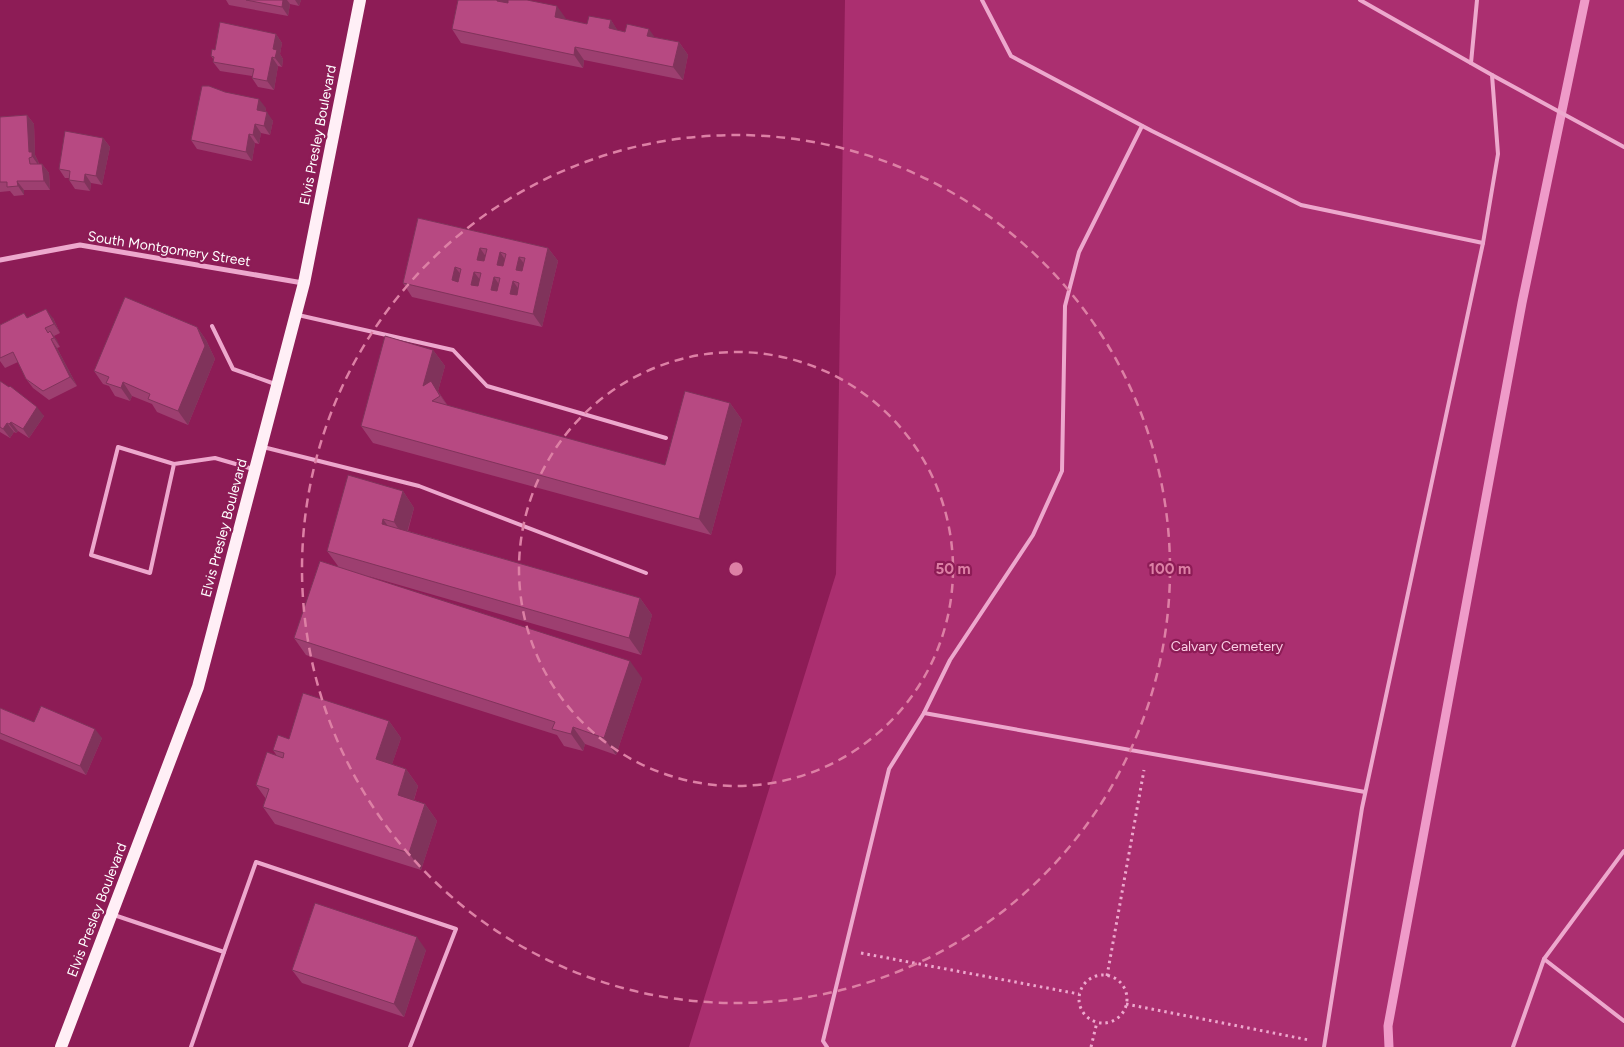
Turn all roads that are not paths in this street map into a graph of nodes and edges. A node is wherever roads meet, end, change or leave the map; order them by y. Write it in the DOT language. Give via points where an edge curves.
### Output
graph roads {
  1 [pos="360,0"];
  2 [pos="982,0"];
  3 [pos="1360,0"];
  4 [pos="1477,0"];
  5 [pos="1471,63"];
  6 [pos="1492,75"];
  7 [pos="1142,126"];
  8 [pos="1624,147"];
  9 [pos="1482,243"];
  10 [pos="0,260"];
  11 [pos="304,283"];
  12 [pos="296,314"];
  13 [pos="212,326"];
  14 [pos="278,384"];
  15 [pos="666,438"];
  16 [pos="261,447"];
  17 [pos="174,464"];
  18 [pos="255,470"];
  19 [pos="646,573"];
  20 [pos="924,713"];
  21 [pos="1366,792"];
  22 [pos="1624,851"];
  23 [pos="112,914"];
  24 [pos="224,952"];
  25 [pos="1544,959"];
  26 [pos="1624,1021"];
  27 [pos="1324,1045"];
  28 [pos="61,1047"];
  29 [pos="191,1047"];
  30 [pos="410,1047"];
  31 [pos="827,1047"];
  32 [pos="1512,1047"];
  1 -- 11 [label="main road, Elvis Presley Boulevard"];
  2 -- 7 [label="lane" via="1012,56"];
  3 -- 5 [label="lane"];
  4 -- 5 [label="lane"];
  5 -- 6 [label="lane"];
  6 -- 8 [label="lane"];
  6 -- 9 [label="lane" via="1498,154"];
  7 -- 9 [label="lane" via="1301,205"];
  7 -- 20 [label="lane" via="1079,252 1065,306 1062,471 1032,535 950,660"];
  9 -- 21 [label="lane"];
  10 -- 11 [label="street, South Montgomery Street" via="80,245"];
  11 -- 12 [label="main road, Elvis Presley Boulevard"];
  12 -- 14 [label="main road, Elvis Presley Boulevard"];
  12 -- 15 [label="lane" via="453,350 487,386"];
  13 -- 14 [label="lane" via="233,369"];
  14 -- 16 [label="main road, Elvis Presley Boulevard"];
  16 -- 18 [label="main road, Elvis Presley Boulevard"];
  16 -- 19 [label="lane" via="419,486"];
  17 -- 17 [label="lane" via="150,573 91,555 118,447"];
  17 -- 18 [label="lane" via="215,458"];
  18 -- 23 [label="main road, Elvis Presley Boulevard" via="198,687"];
  20 -- 21 [label="lane"];
  20 -- 31 [label="lane" via="889,769 823,1041"];
  21 -- 27 [label="lane"];
  22 -- 25 [label="lane"];
  23 -- 24 [label="lane"];
  23 -- 28 [label="main road, Elvis Presley Boulevard"];
  24 -- 29 [label="lane"];
  24 -- 30 [label="lane" via="256,862 456,929"];
  25 -- 26 [label="lane"];
  25 -- 32 [label="lane"];
}
